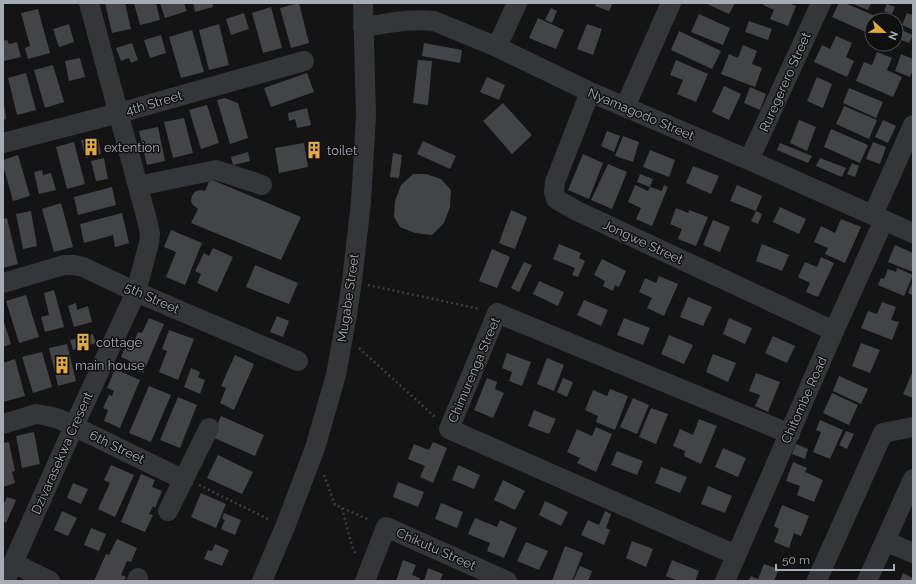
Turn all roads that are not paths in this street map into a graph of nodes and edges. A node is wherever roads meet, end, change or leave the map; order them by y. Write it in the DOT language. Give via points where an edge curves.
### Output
graph roads {
  1 [pos="89,3"];
  2 [pos="363,3"];
  3 [pos="671,3"];
  4 [pos="821,3"];
  5 [pos="516,4"];
  6 [pos="364,27"];
  7 [pos="497,47"];
  8 [pos="304,61"];
  9 [pos="590,92"];
  10 [pos="625,107"];
  11 [pos="119,113"];
  12 [pos="913,125"];
  13 [pos="3,143"];
  14 [pos="749,160"];
  15 [pos="262,185"];
  16 [pos="138,186"];
  17 [pos="879,218"];
  18 [pos="913,233"];
  19 [pos="3,283"];
  20 [pos="136,292"];
  21 [pos="834,332"];
  22 [pos="298,361"];
  23 [pos="3,424"];
  24 [pos="74,426"];
  25 [pos="913,427"];
  26 [pos="209,428"];
  27 [pos="790,434"];
  28 [pos="184,479"];
  29 [pos="913,479"];
  30 [pos="168,511"];
  31 [pos="885,541"];
  32 [pos="913,553"];
  33 [pos="736,555"];
  34 [pos="9,572"];
  35 [pos="50,581"];
  36 [pos="262,581"];
  37 [pos="365,581"];
  38 [pos="507,581"];
  39 [pos="725,581"];
  40 [pos="818,581"];
  41 [pos="867,581"];
  1 -- 11 [label="street, Dzivarasekwa Cresent"];
  2 -- 6 [label="street, Mugabe Street"];
  3 -- 10 [label="street"];
  4 -- 14 [label="street, Ruregerero Street"];
  5 -- 7 [label="street"];
  6 -- 7 [label="street, Nyamagodo Street" via="434,21"];
  6 -- 36 [label="street, Mugabe Street" via="366,116 361,202 352,282 336,375 315,448"];
  7 -- 9 [label="street, Nyamagodo Street"];
  8 -- 11 [label="street, 4th Street"];
  9 -- 10 [label="street, Nyamagodo Street"];
  9 -- 21 [label="street, Jongwe Street" via="555,182 556,199 574,210"];
  10 -- 14 [label="street, Nyamagodo Street"];
  11 -- 13 [label="street, 4th Street"];
  11 -- 16 [label="street, Dzivarasekwa Cresent"];
  12 -- 17 [label="street, Chitombe Road"];
  14 -- 17 [label="street, Nyamagodo Street"];
  15 -- 16 [label="street" via="216,170"];
  16 -- 20 [label="street, Dzivarasekwa Cresent" via="150,234"];
  17 -- 18 [label="street, Nyamagodo Street"];
  17 -- 21 [label="street, Chitombe Road"];
  19 -- 20 [label="street, 5th Street" via="64,265 74,265"];
  20 -- 22 [label="street, 5th Street"];
  20 -- 24 [label="street, Dzivarasekwa Cresent"];
  21 -- 27 [label="street, Chitombe Road"];
  23 -- 24 [label="street, 6th Street" via="36,414 59,419"];
  24 -- 28 [label="street, 6th Street"];
  24 -- 34 [label="street, Dzivarasekwa Cresent"];
  25 -- 40 [label="street" via="883,433"];
  26 -- 28 [label="street"];
  27 -- 33 [label="street, Chitombe Road"];
  27 -- 33 [label="street, Chimurenga Street" via="497,312 449,429"];
  28 -- 30 [label="street"];
  29 -- 31 [label="street"];
  31 -- 32 [label="street"];
  31 -- 41 [label="street"];
  33 -- 39 [label="street, Chitombe Road"];
  34 -- 35 [label="street"];
  37 -- 38 [label="street, Chikutu Street" via="386,527"];
}
